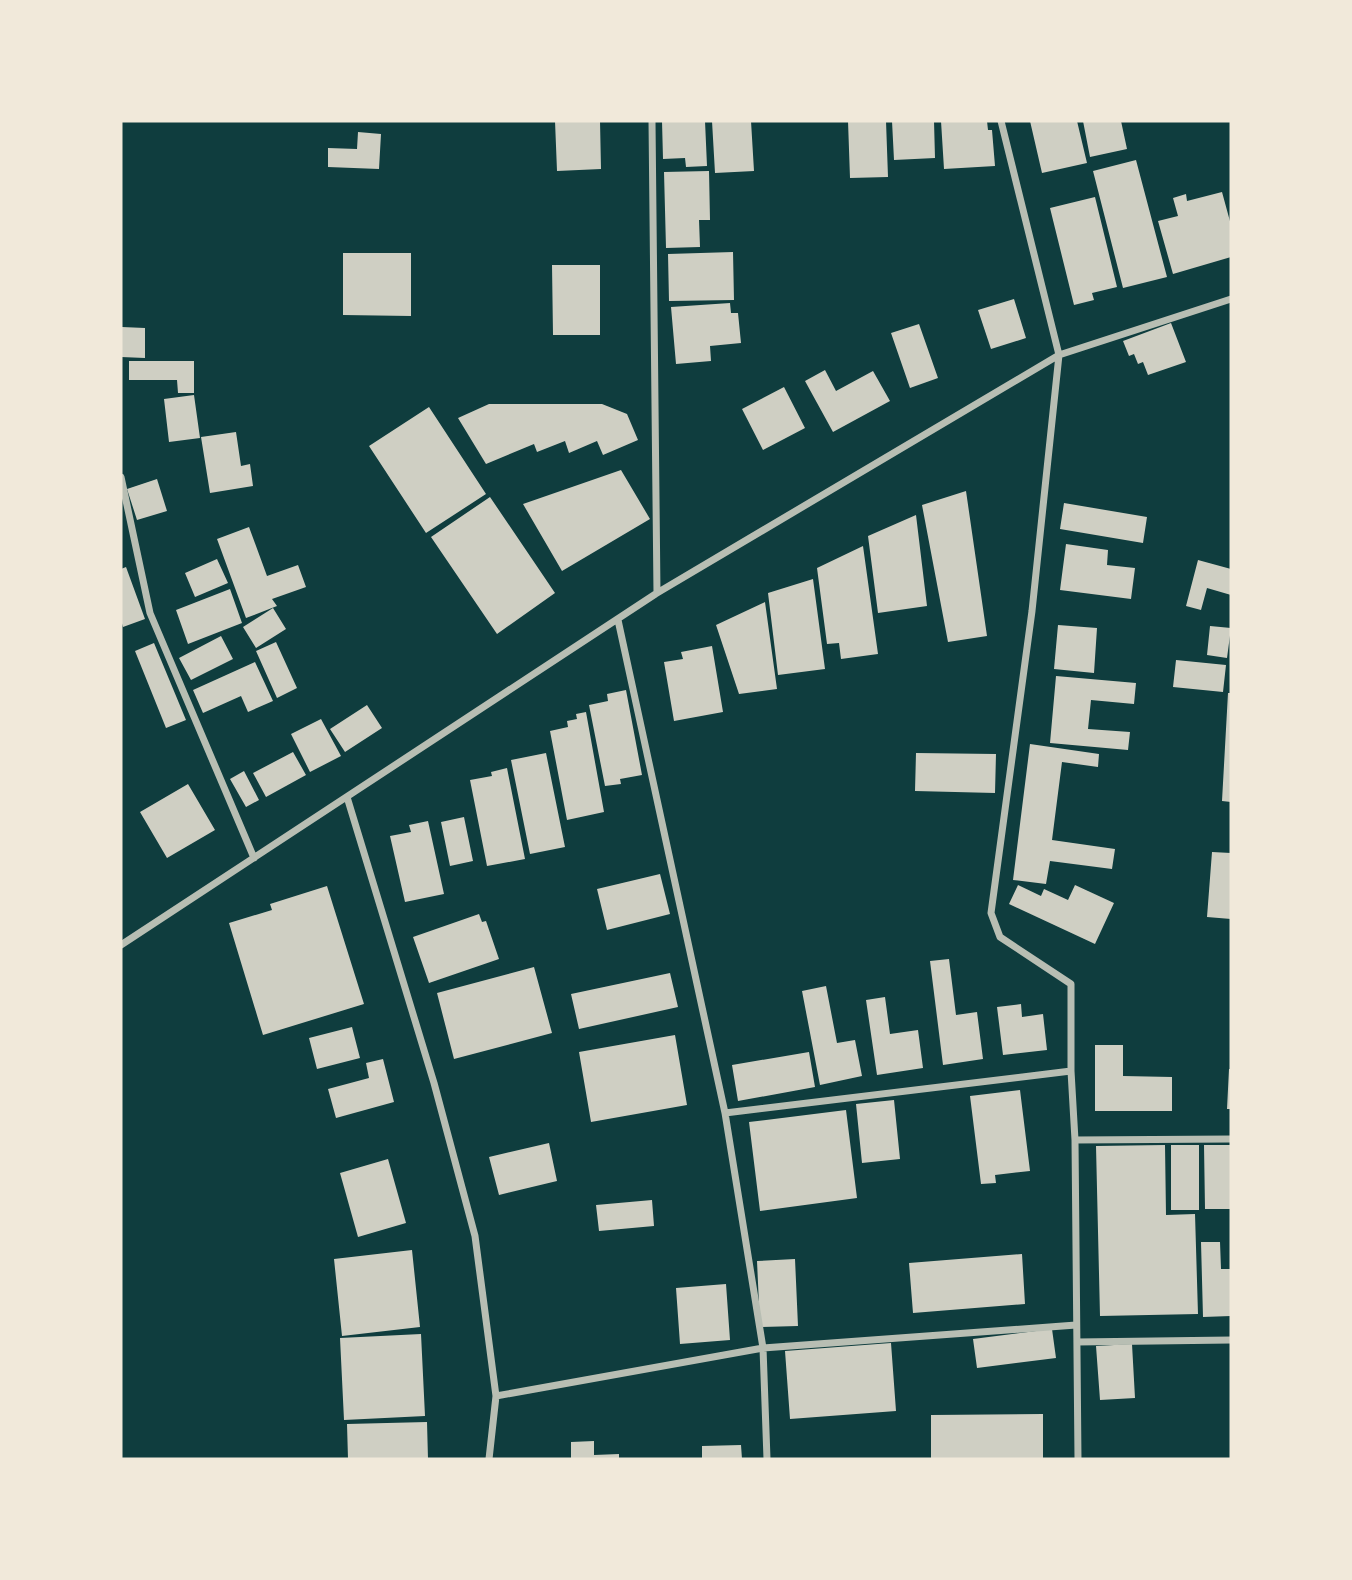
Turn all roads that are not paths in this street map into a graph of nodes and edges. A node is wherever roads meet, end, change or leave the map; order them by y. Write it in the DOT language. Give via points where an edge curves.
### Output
graph roads {
  1 [pos="653,121"];
  2 [pos="1001,121"];
  3 [pos="1231,299"];
  4 [pos="1059,355"];
  5 [pos="121,477"];
  6 [pos="657,593"];
  7 [pos="618,620"];
  8 [pos="347,797"];
  9 [pos="254,858"];
  10 [pos="121,945"];
  11 [pos="1072,1072"];
  12 [pos="725,1113"];
  13 [pos="1231,1139"];
  14 [pos="1075,1140"];
  15 [pos="1076,1325"];
  16 [pos="1231,1340"];
  17 [pos="1077,1342"];
  18 [pos="763,1348"];
  19 [pos="496,1396"];
  20 [pos="489,1459"];
  21 [pos="767,1459"];
  22 [pos="1078,1459"];
  1 -- 6 [label="street"];
  2 -- 4 [label="street"];
  3 -- 4 [label="street"];
  4 -- 6 [label="street"];
  4 -- 11 [label="street" via="1032,611 991,913 1000,937 1071,984"];
  5 -- 9 [label="street" via="150,613"];
  6 -- 7 [label="street"];
  7 -- 8 [label="street"];
  7 -- 12 [label="street"];
  8 -- 9 [label="street"];
  8 -- 19 [label="street" via="475,1236"];
  9 -- 10 [label="street"];
  11 -- 12 [label="street"];
  11 -- 14 [label="street"];
  12 -- 18 [label="street"];
  13 -- 14 [label="street"];
  14 -- 15 [label="street"];
  15 -- 17 [label="street"];
  15 -- 18 [label="street"];
  16 -- 17 [label="street"];
  17 -- 22 [label="street"];
  18 -- 19 [label="street"];
  18 -- 21 [label="street"];
  19 -- 20 [label="street"];
}
